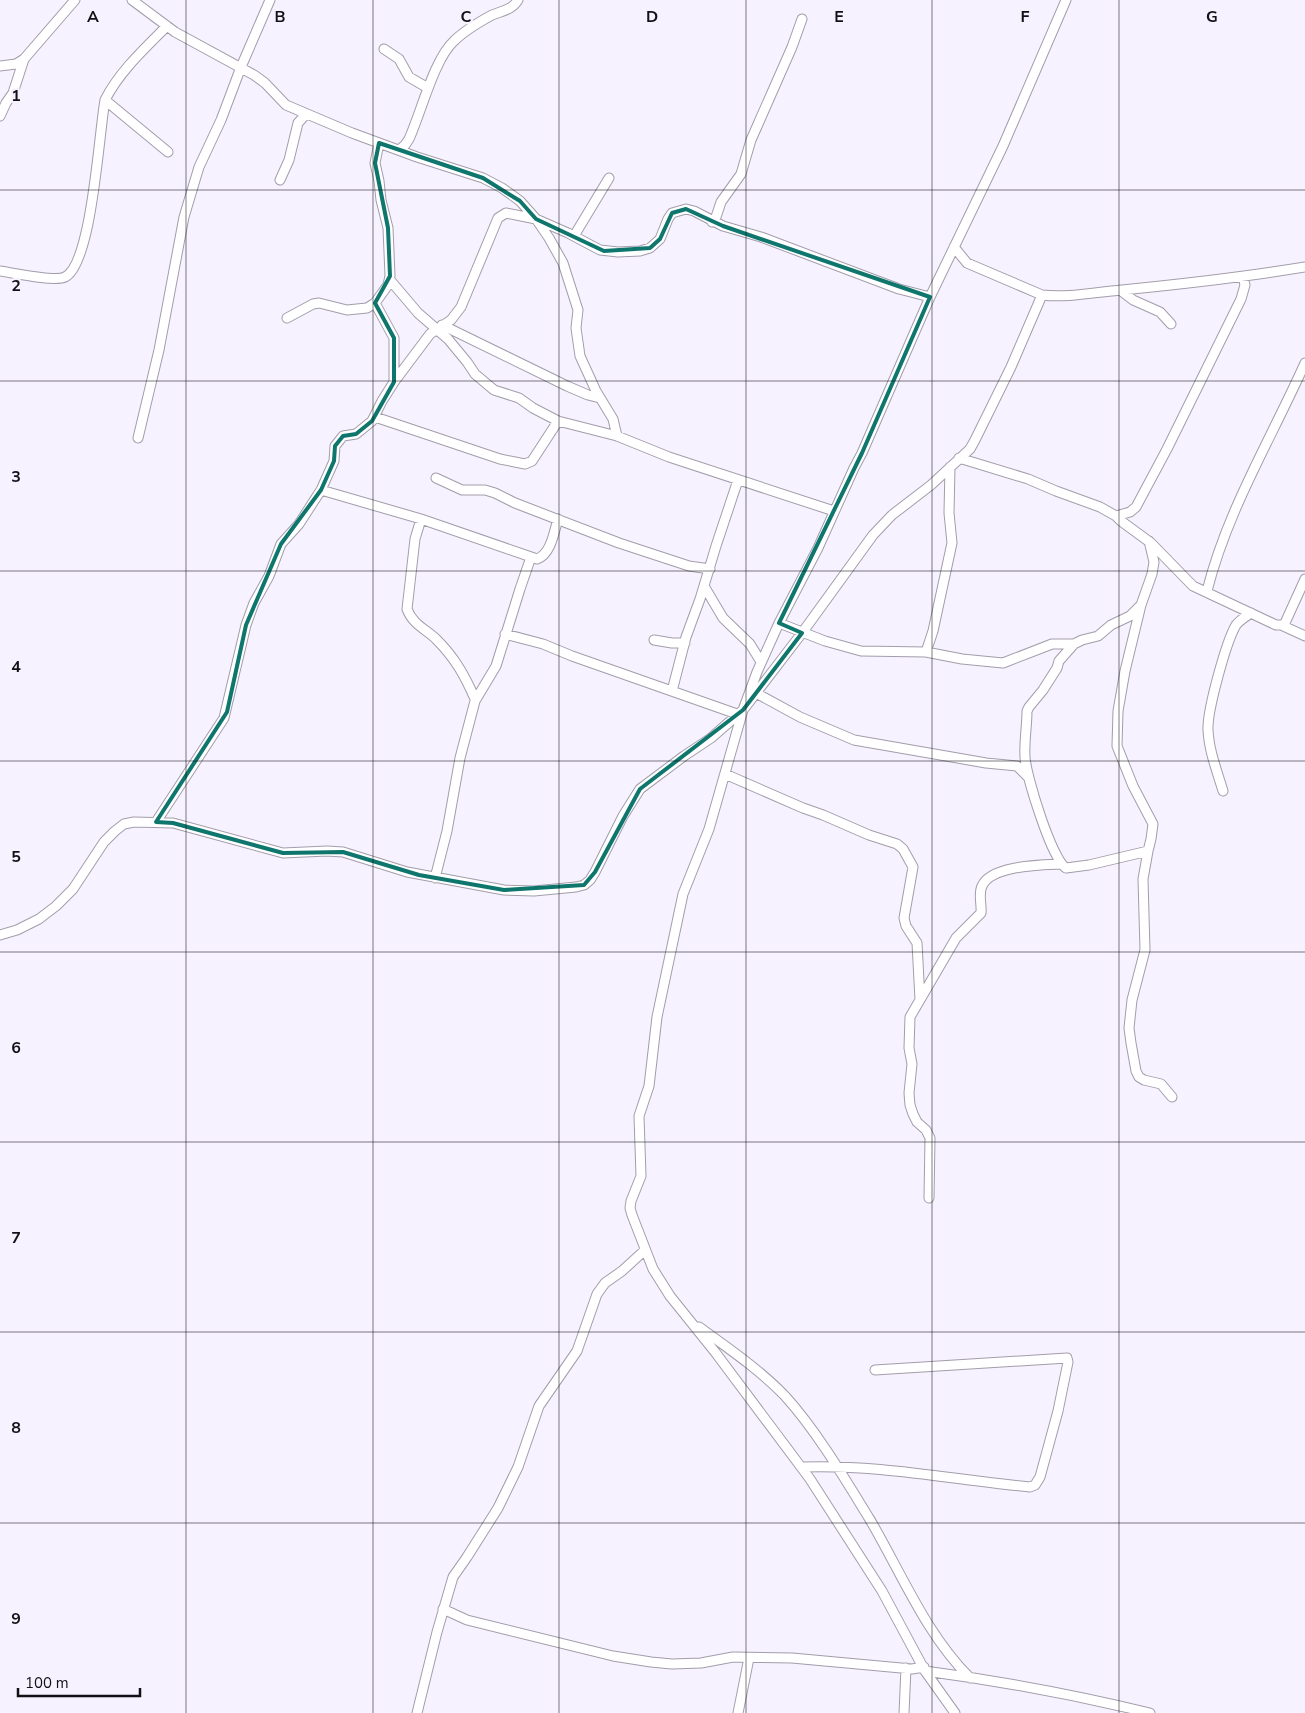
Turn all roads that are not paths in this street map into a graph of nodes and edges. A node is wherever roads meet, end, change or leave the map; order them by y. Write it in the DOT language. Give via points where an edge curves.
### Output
graph roads {
  1 [pos="75,0"];
  2 [pos="132,0"];
  3 [pos="270,0"];
  4 [pos="518,0"];
  5 [pos="1066,0"];
  6 [pos="802,19"];
  7 [pos="168,26"];
  8 [pos="384,49"];
  9 [pos="24,59"];
  10 [pos="0,66"];
  11 [pos="241,67"];
  12 [pos="428,88"];
  13 [pos="105,100"];
  14 [pos="306,114"];
  15 [pos="0,116"];
  16 [pos="378,143"];
  17 [pos="399,150"];
  18 [pos="168,152"];
  19 [pos="609,178"];
  20 [pos="280,180"];
  21 [pos="536,219"];
  22 [pos="712,222"];
  23 [pos="574,236"];
  24 [pos="954,247"];
  25 [pos="1305,267"];
  26 [pos="0,271"];
  27 [pos="1243,277"];
  28 [pos="390,280"];
  29 [pos="1120,290"];
  30 [pos="1042,295"];
  31 [pos="930,297"];
  32 [pos="375,303"];
  33 [pos="287,318"];
  34 [pos="1171,324"];
  35 [pos="440,327"];
  36 [pos="1305,363"];
  37 [pos="394,382"];
  38 [pos="600,398"];
  39 [pos="375,418"];
  40 [pos="558,421"];
  41 [pos="616,436"];
  42 [pos="138,438"];
  43 [pos="959,458"];
  44 [pos="950,467"];
  45 [pos="436,478"];
  46 [pos="738,480"];
  47 [pos="321,490"];
  48 [pos="834,510"];
  49 [pos="1116,516"];
  50 [pos="421,519"];
  51 [pos="558,519"];
  52 [pos="1149,541"];
  53 [pos="532,557"];
  54 [pos="710,569"];
  55 [pos="1305,579"];
  56 [pos="704,586"];
  57 [pos="1207,591"];
  58 [pos="1141,605"];
  59 [pos="1251,613"];
  60 [pos="779,623"];
  61 [pos="1281,626"];
  62 [pos="802,633"];
  63 [pos="505,634"];
  64 [pos="1305,636"];
  65 [pos="654,640"];
  66 [pos="685,643"];
  67 [pos="1074,644"];
  68 [pos="926,652"];
  69 [pos="761,662"];
  70 [pos="672,691"];
  71 [pos="756,693"];
  72 [pos="476,699"];
  73 [pos="740,712"];
  74 [pos="725,774"];
  75 [pos="1030,779"];
  76 [pos="1223,791"];
  77 [pos="156,822"];
  78 [pos="1148,851"];
  79 [pos="1062,864"];
  80 [pos="435,878"];
  81 [pos="0,935"];
  82 [pos="920,1000"];
  83 [pos="1172,1097"];
  84 [pos="929,1198"];
  85 [pos="645,1250"];
  86 [pos="689,1320"];
  87 [pos="875,1370"];
  88 [pos="802,1467"];
  89 [pos="837,1467"];
  90 [pos="443,1609"];
  91 [pos="749,1658"];
  92 [pos="906,1668"];
  93 [pos="924,1669"];
  94 [pos="970,1678"];
  95 [pos="417,1713"];
  96 [pos="738,1713"];
  97 [pos="904,1713"];
  98 [pos="955,1713"];
  99 [pos="1150,1713"];
  1 -- 9 [label="street"];
  2 -- 7 [label="street"];
  3 -- 11 [label="street"];
  4 -- 12 [label="street" via="452,42"];
  5 -- 24 [label="street" via="1003,146"];
  6 -- 22 [label="street" via="751,140 741,174 721,202"];
  7 -- 11 [label="street"];
  7 -- 13 [label="street" via="129,66"];
  8 -- 12 [label="street" via="399,60 409,77"];
  9 -- 10 [label="street" via="16,64"];
  9 -- 15 [label="street" via="13,93"];
  11 -- 14 [label="street" via="265,83 286,105"];
  11 -- 42 [label="street" via="199,167 184,217"];
  12 -- 17 [label="street" via="409,139"];
  13 -- 18 [label="street"];
  13 -- 26 [label="street" via="92,200 76,265 64,278 54,279"];
  14 -- 16 [label="street"];
  14 -- 20 [label="street" via="298,123 289,160"];
  16 -- 17 [label="street"];
  16 -- 28 [label="street" via="375,163 388,228"];
  17 -- 21 [label="street" via="483,178 515,197"];
  19 -- 23 [label="street"];
  21 -- 23 [label="street"];
  21 -- 35 [label="street" via="506,213 498,218 461,307 451,320"];
  21 -- 38 [label="street" via="563,263 578,310 576,328 580,356"];
  22 -- 23 [label="street" via="686,209 672,213 656,244 640,251 604,251"];
  22 -- 31 [label="street" via="899,289"];
  24 -- 30 [label="street" via="967,263"];
  24 -- 31 [label="street"];
  25 -- 27 [label="street"];
  27 -- 29 [label="street"];
  27 -- 49 [label="street" via="1245,285 1241,299 1167,449 1136,507"];
  28 -- 32 [label="street"];
  28 -- 35 [label="street" via="418,313"];
  29 -- 30 [label="street" via="1075,296"];
  29 -- 34 [label="street" via="1160,312"];
  30 -- 43 [label="street" via="976,440"];
  31 -- 48 [label="street"];
  32 -- 33 [label="street" via="367,308 347,310 313,304"];
  32 -- 37 [label="street" via="394,338"];
  35 -- 37 [label="street" via="430,334"];
  35 -- 38 [label="street"];
  35 -- 40 [label="street" via="475,374 492,388 519,398"];
  36 -- 57 [label="street" via="1226,532"];
  37 -- 39 [label="street"];
  38 -- 41 [label="street" via="613,419"];
  39 -- 40 [label="street" via="500,459 525,464 532,461"];
  39 -- 47 [label="street" via="356,434 342,436 335,446 334,461"];
  40 -- 41 [label="street"];
  41 -- 46 [label="street"];
  43 -- 44 [label="street"];
  43 -- 49 [label="street" via="1028,479 1100,506"];
  44 -- 62 [label="street" via="873,535"];
  44 -- 68 [label="street" via="952,543"];
  45 -- 51 [label="street" via="462,490 495,493"];
  46 -- 48 [label="street"];
  46 -- 54 [label="street"];
  47 -- 50 [label="street"];
  47 -- 77 [label="street" via="282,544 254,603 227,712"];
  48 -- 60 [label="street"];
  49 -- 52 [label="street"];
  50 -- 53 [label="street"];
  50 -- 72 [label="street" via="415,539 407,609 421,629 436,638 457,663"];
  51 -- 53 [label="street" via="543,557"];
  51 -- 54 [label="street" via="619,543 690,566"];
  52 -- 57 [label="street" via="1193,586"];
  52 -- 58 [label="street" via="1153,568"];
  53 -- 63 [label="street"];
  54 -- 56 [label="street"];
  55 -- 61 [label="street"];
  56 -- 66 [label="street"];
  56 -- 69 [label="street" via="723,618 750,644"];
  57 -- 59 [label="street"];
  58 -- 67 [label="street" via="1098,636"];
  58 -- 78 [label="street" via="1120,697 1117,746 1153,824"];
  59 -- 61 [label="street"];
  59 -- 76 [label="street" via="1235,627 1208,725 1212,754"];
  60 -- 62 [label="street"];
  60 -- 69 [label="street"];
  61 -- 64 [label="street"];
  62 -- 68 [label="street" via="861,651"];
  62 -- 71 [label="street"];
  63 -- 70 [label="street" via="543,644"];
  63 -- 72 [label="street" via="492,674"];
  65 -- 66 [label="street"];
  66 -- 70 [label="street"];
  67 -- 68 [label="street" via="1052,644 1003,663 962,660"];
  67 -- 75 [label="street" via="1028,708 1025,757"];
  69 -- 73 [label="street"];
  70 -- 73 [label="street"];
  71 -- 73 [label="street"];
  71 -- 75 [label="street" via="800,717 854,740 1017,766"];
  72 -- 80 [label="street"];
  73 -- 74 [label="street"];
  73 -- 80 [label="street" via="711,738 640,790 595,872 584,884 566,888 511,890"];
  74 -- 82 [label="street" via="903,849 913,867 904,918 917,943"];
  74 -- 85 [label="street" via="709,829 683,894 657,1018 649,1086 639,1116 640,1176 630,1208"];
  75 -- 79 [label="street" via="1047,833"];
  77 -- 80 [label="street" via="173,823 283,853 343,852"];
  77 -- 81 [label="street" via="124,824 104,842 73,888 56,906 39,919"];
  78 -- 79 [label="street" via="1089,865 1066,868"];
  78 -- 83 [label="street" via="1142,890 1144,950 1129,1028 1139,1077 1161,1084"];
  79 -- 82 [label="street" via="1026,866 993,874 986,879 980,890 981,913 956,938"];
  82 -- 84 [label="street" via="910,1017 912,1064 909,1093 913,1114 930,1138"];
  85 -- 86 [label="street" via="652,1269"];
  85 -- 90 [label="street" via="605,1283 597,1294 577,1351 539,1406 518,1467 498,1508 453,1577"];
  86 -- 88 [label="street"];
  86 -- 89 [label="street" via="784,1396"];
  87 -- 89 [label="street" via="1065,1357 1068,1362 1049,1448 1040,1478 1033,1487"];
  88 -- 89 [label="street"];
  88 -- 93 [label="street" via="882,1592"];
  89 -- 94 [label="street" via="919,1611"];
  90 -- 91 [label="street" via="468,1620 650,1662 701,1663"];
  90 -- 95 [label="street"];
  91 -- 92 [label="street" via="792,1658"];
  91 -- 96 [label="street"];
  92 -- 93 [label="street"];
  92 -- 97 [label="street"];
  93 -- 94 [label="street"];
  93 -- 98 [label="street"];
  94 -- 99 [label="street" via="1030,1687"];
}
